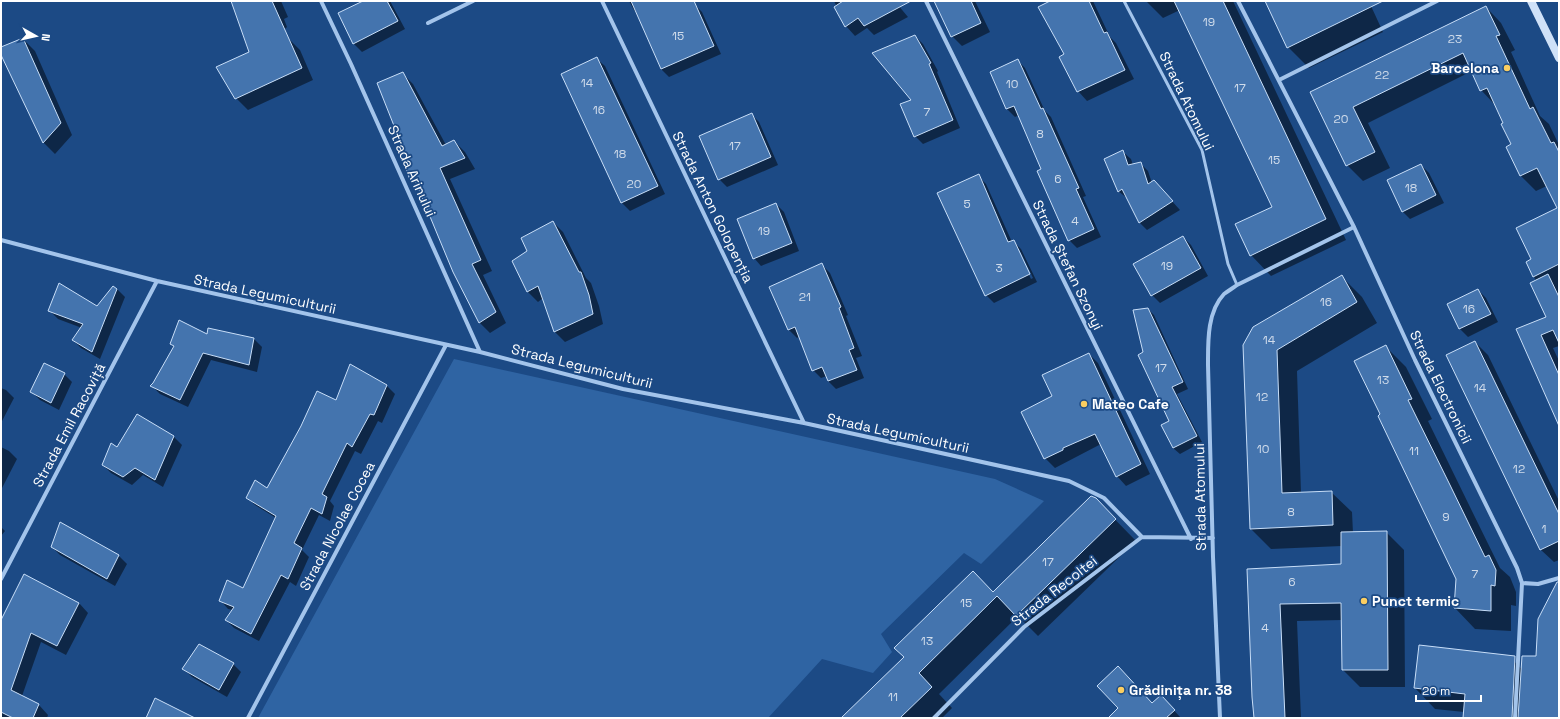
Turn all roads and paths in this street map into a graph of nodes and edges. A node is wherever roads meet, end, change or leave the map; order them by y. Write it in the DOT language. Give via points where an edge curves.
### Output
graph roads {
  1 [pos="321,1"];
  2 [pos="473,1"];
  3 [pos="602,1"];
  4 [pos="926,1"];
  5 [pos="1124,1"];
  6 [pos="1238,1"];
  7 [pos="1437,1"];
  8 [pos="1531,1"];
  9 [pos="428,23"];
  10 [pos="1559,58"];
  11 [pos="1279,80"];
  12 [pos="1354,227"];
  13 [pos="1,240"];
  14 [pos="157,282"];
  15 [pos="1237,285"];
  16 [pos="446,345"];
  17 [pos="480,352"];
  18 [pos="804,423"];
  19 [pos="1142,537"];
  20 [pos="1191,538"];
  21 [pos="1213,538"];
  22 [pos="1559,578"];
  23 [pos="1,579"];
  24 [pos="1522,583"];
  25 [pos="248,718"];
  26 [pos="934,718"];
  27 [pos="1220,718"];
  28 [pos="1515,718"];
  1 -- 17 [label="street, Strada Arinului"];
  2 -- 9 [label="street"];
  3 -- 18 [label="street, Strada Anton Golopenția"];
  4 -- 20 [label="street, Strada Ștefan Szonyi"];
  5 -- 15 [label="lane, Strada Atomului" via="1202,150 1228,264"];
  6 -- 11 [label="street, Strada Electronicii"];
  7 -- 11 [label="street"];
  8 -- 10 [label="main road"];
  11 -- 12 [label="street, Strada Electronicii"];
  12 -- 15 [label="street, Strada Atomului"];
  12 -- 24 [label="street, Strada Electronicii" via="1415,360 1518,568"];
  13 -- 14 [label="street, Strada Legumiculturii"];
  14 -- 16 [label="street, Strada Legumiculturii"];
  14 -- 23 [label="street, Strada Emil Racoviță"];
  15 -- 21 [label="street, Strada Atomului" via="1224,295 1214,312 1208,335"];
  16 -- 17 [label="street, Strada Legumiculturii"];
  16 -- 25 [label="street, Strada Nicolae Cocea"];
  17 -- 18 [label="street, Strada Legumiculturii" via="622,389"];
  18 -- 19 [label="street, Strada Legumiculturii" via="1069,481 1104,498"];
  19 -- 20 [label="street"];
  19 -- 26 [label="street, Strada Recoltei" via="1024,627"];
  20 -- 21 [label="street"];
  21 -- 27 [label="street, Strada Atomului"];
  22 -- 24 [label="street" via="1538,584"];
  24 -- 28 [label="street, Strada Electronicii"];
}
